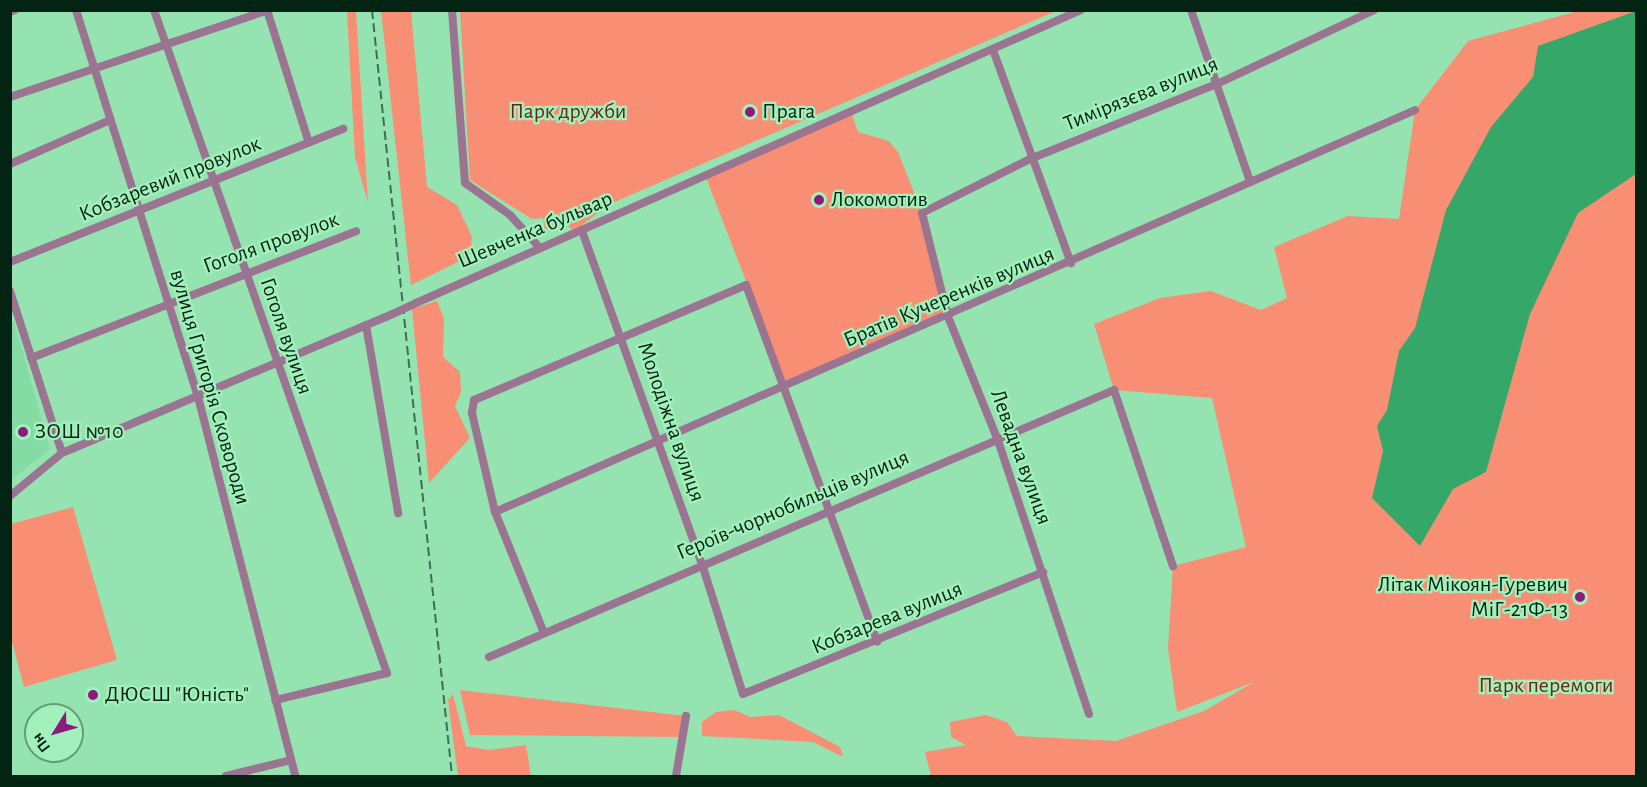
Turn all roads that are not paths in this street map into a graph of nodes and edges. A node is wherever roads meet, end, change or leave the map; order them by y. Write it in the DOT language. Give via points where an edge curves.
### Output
graph roads {
  1 [pos="15,10"];
  2 [pos="76,10"];
  3 [pos="154,10"];
  4 [pos="452,10"];
  5 [pos="1081,10"];
  6 [pos="1191,10"];
  7 [pos="1374,10"];
  8 [pos="268,11"];
  9 [pos="10,12"];
  10 [pos="166,46"];
  11 [pos="993,50"];
  12 [pos="94,69"];
  13 [pos="1217,84"];
  14 [pos="10,97"];
  15 [pos="1415,110"];
  16 [pos="110,120"];
  17 [pos="343,129"];
  18 [pos="309,143"];
  19 [pos="1030,159"];
  20 [pos="10,164"];
  21 [pos="1251,181"];
  22 [pos="213,183"];
  23 [pos="138,210"];
  24 [pos="922,213"];
  25 [pos="356,231"];
  26 [pos="582,231"];
  27 [pos="539,247"];
  28 [pos="10,262"];
  29 [pos="1071,263"];
  30 [pos="244,272"];
  31 [pos="10,291"];
  32 [pos="167,300"];
  33 [pos="13,307"];
  34 [pos="948,317"];
  35 [pos="366,325"];
  36 [pos="623,338"];
  37 [pos="31,357"];
  38 [pos="275,361"];
  39 [pos="787,387"];
  40 [pos="197,393"];
  41 [pos="997,438"];
  42 [pos="658,444"];
  43 [pos="62,453"];
  44 [pos="10,495"];
  45 [pos="829,509"];
  46 [pos="495,512"];
  47 [pos="398,513"];
  48 [pos="702,564"];
  49 [pos="1173,566"];
  50 [pos="1043,572"];
  51 [pos="544,633"];
  52 [pos="877,642"];
  53 [pos="489,657"];
  54 [pos="743,694"];
  55 [pos="275,699"];
  56 [pos="1089,714"];
  57 [pos="686,716"];
  58 [pos="291,760"];
  59 [pos="226,777"];
  60 [pos="295,777"];
  61 [pos="676,777"];
  1 -- 9 [label="street"];
  2 -- 12 [label="street, вулиця Григорія Сковороди"];
  3 -- 10 [label="street, Гоголя вулиця"];
  4 -- 27 [label="street" via="465,183 510,215"];
  5 -- 11 [label="street, Шевченка бульвар"];
  6 -- 13 [label="street"];
  7 -- 13 [label="street, Тимірязєва вулиця"];
  8 -- 10 [label="street"];
  8 -- 18 [label="street"];
  10 -- 12 [label="street"];
  10 -- 22 [label="street, Гоголя вулиця"];
  11 -- 19 [label="street"];
  11 -- 26 [label="street, Шевченка бульвар"];
  12 -- 14 [label="street"];
  12 -- 16 [label="street, вулиця Григорія Сковороди"];
  13 -- 19 [label="street, Тимірязєва вулиця"];
  13 -- 21 [label="street"];
  15 -- 21 [label="street, Братів Кучеренків вулиця"];
  16 -- 20 [label="street"];
  16 -- 23 [label="street, вулиця Григорія Сковороди"];
  17 -- 18 [label="street, Кобзаревий провулок"];
  18 -- 22 [label="street, Кобзаревий провулок"];
  19 -- 24 [label="street, Тимірязєва вулиця"];
  19 -- 29 [label="street"];
  21 -- 29 [label="street, Братів Кучеренків вулиця"];
  22 -- 23 [label="street, Кобзаревий провулок"];
  22 -- 30 [label="street, Гоголя вулиця"];
  23 -- 28 [label="street, Кобзаревий провулок"];
  23 -- 32 [label="street, вулиця Григорія Сковороди"];
  24 -- 34 [label="street, Левадна вулиця"];
  25 -- 30 [label="street, Гоголя провулок"];
  26 -- 27 [label="street, Шевченка бульвар"];
  26 -- 36 [label="street, Молодіжна вулиця"];
  27 -- 35 [label="street, Шевченка бульвар, bridge"];
  29 -- 34 [label="street, Братів Кучеренків вулиця"];
  30 -- 32 [label="street, Гоголя провулок"];
  30 -- 38 [label="street, Гоголя вулиця"];
  31 -- 33 [label="street"];
  32 -- 37 [label="street, Гоголя провулок"];
  32 -- 40 [label="street, вулиця Григорія Сковороди"];
  33 -- 37 [label="street"];
  34 -- 39 [label="street, Братів Кучеренків вулиця"];
  34 -- 41 [label="street, Левадна вулиця"];
  35 -- 38 [label="street, Шевченка бульвар"];
  35 -- 47 [label="street"];
  36 -- 39 [label="street" via="746,285"];
  36 -- 42 [label="street, Молодіжна вулиця"];
  36 -- 46 [label="street" via="474,400 472,413"];
  37 -- 43 [label="street"];
  38 -- 40 [label="street, Шевченка бульвар"];
  38 -- 55 [label="street, Гоголя вулиця" via="387,673"];
  39 -- 42 [label="street, Братів Кучеренків вулиця"];
  39 -- 45 [label="street"];
  40 -- 43 [label="street, Шевченка бульвар"];
  40 -- 55 [label="street, вулиця Григорія Сковороди"];
  41 -- 45 [label="street, Героїв-чорнобильців вулиця"];
  41 -- 49 [label="street, Героїв-чорнобильців вулиця" via="1114,390"];
  41 -- 50 [label="street, Левадна вулиця"];
  42 -- 46 [label="street, Братів Кучеренків вулиця"];
  42 -- 48 [label="street, Молодіжна вулиця"];
  43 -- 44 [label="street, Шевченка бульвар"];
  45 -- 48 [label="street, Героїв-чорнобильців вулиця"];
  45 -- 52 [label="street"];
  46 -- 51 [label="street"];
  48 -- 51 [label="street, Героїв-чорнобильців вулиця"];
  48 -- 54 [label="street, Молодіжна вулиця"];
  50 -- 52 [label="street, Кобзарева вулиця"];
  50 -- 56 [label="street, Левадна вулиця"];
  51 -- 53 [label="street, Героїв-чорнобильців вулиця"];
  52 -- 54 [label="street, Кобзарева вулиця"];
  55 -- 58 [label="street, вулиця Григорія Сковороди"];
  57 -- 61 [label="street"];
  58 -- 59 [label="street"];
  58 -- 60 [label="street, вулиця Григорія Сковороди"];
}
